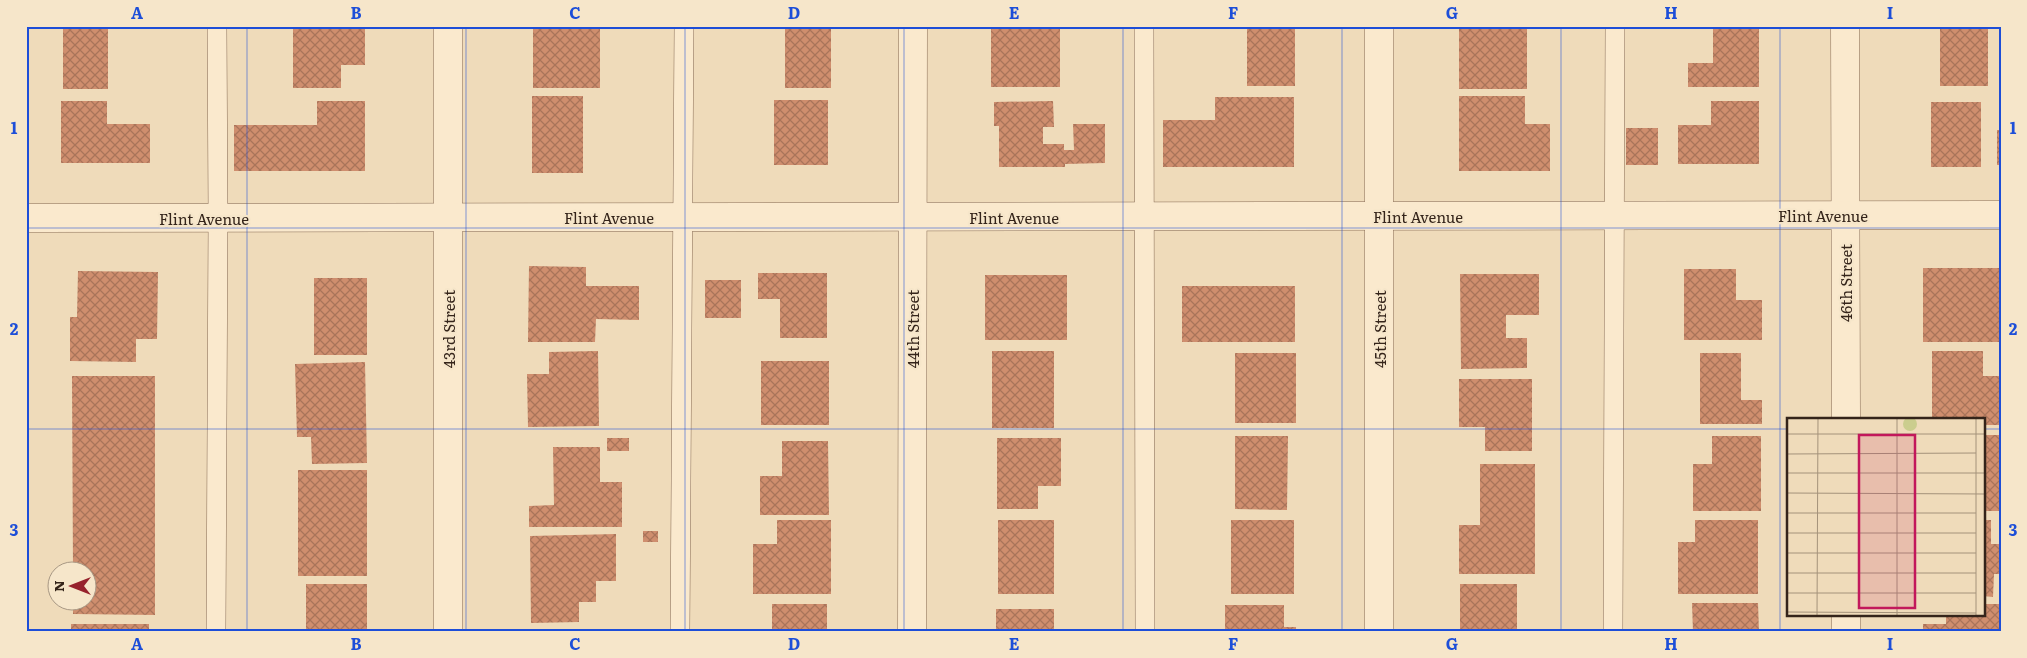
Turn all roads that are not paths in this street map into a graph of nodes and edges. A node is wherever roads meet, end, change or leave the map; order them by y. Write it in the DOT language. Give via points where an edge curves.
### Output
graph roads {
  1 [pos="217,26"];
  2 [pos="448,26"];
  3 [pos="684,26"];
  4 [pos="913,26"];
  5 [pos="1144,26"];
  6 [pos="1380,26"];
  7 [pos="1614,26"];
  8 [pos="1845,26"];
  9 [pos="2001,215"];
  10 [pos="1380,216"];
  11 [pos="1615,216"];
  12 [pos="1845,216"];
  13 [pos="448,217"];
  14 [pos="683,217"];
  15 [pos="912,217"];
  16 [pos="1144,217"];
  17 [pos="26,218"];
  18 [pos="218,218"];
  19 [pos="1846,418"];
  20 [pos="1846,616"];
  21 [pos="216,632"];
  22 [pos="448,632"];
  23 [pos="680,632"];
  24 [pos="912,632"];
  25 [pos="1145,632"];
  26 [pos="1380,632"];
  27 [pos="1613,632"];
  28 [pos="1846,632"];
  1 -- 18 [label="lane"];
  2 -- 13 [label="street, 43rd Street"];
  3 -- 14 [label="lane"];
  4 -- 15 [label="street, 44th Street"];
  5 -- 16 [label="lane"];
  6 -- 10 [label="street, 45th Street"];
  7 -- 11 [label="lane"];
  8 -- 12 [label="street, 46th Street"];
  9 -- 12 [label="street, Flint Avenue"];
  10 -- 11 [label="street, Flint Avenue"];
  10 -- 16 [label="street, Flint Avenue"];
  10 -- 26 [label="street, 45th Street"];
  11 -- 12 [label="street, Flint Avenue"];
  11 -- 27 [label="lane"];
  12 -- 19 [label="street, 46th Street"];
  13 -- 14 [label="street, Flint Avenue"];
  13 -- 18 [label="street, Flint Avenue"];
  13 -- 22 [label="street, 43rd Street"];
  14 -- 15 [label="street, Flint Avenue"];
  14 -- 23 [label="lane"];
  15 -- 16 [label="street, Flint Avenue"];
  15 -- 24 [label="street, 44th Street"];
  16 -- 25 [label="lane"];
  17 -- 18 [label="street, Flint Avenue"];
  18 -- 21 [label="lane"];
  20 -- 28 [label="street"];
}
